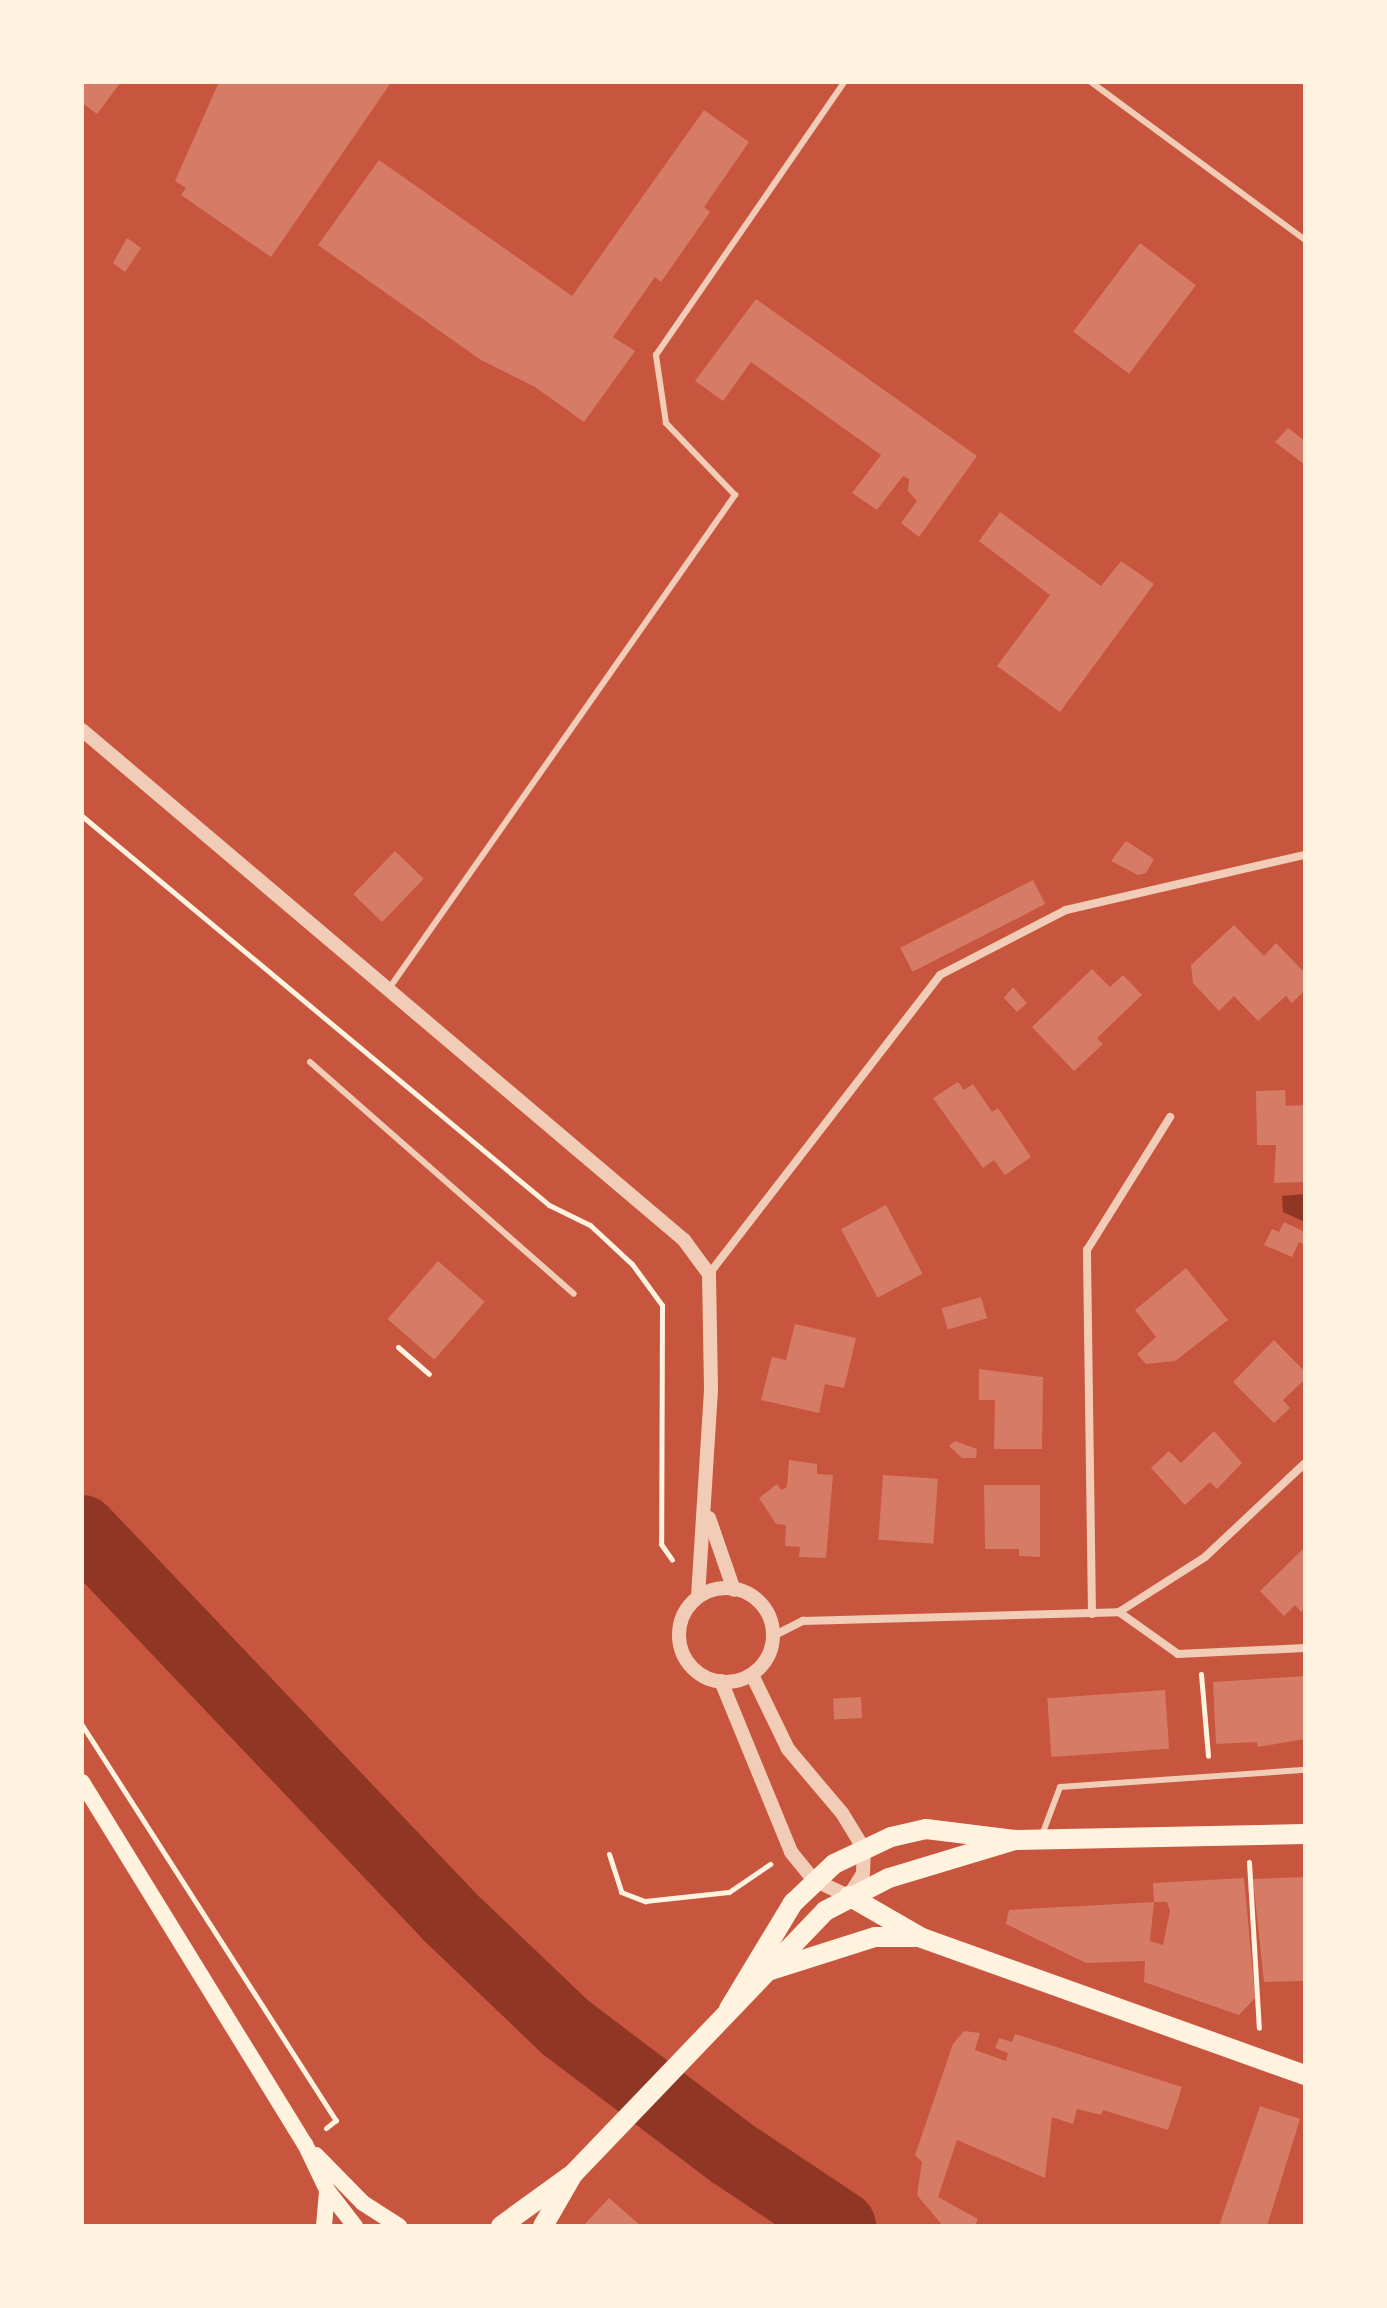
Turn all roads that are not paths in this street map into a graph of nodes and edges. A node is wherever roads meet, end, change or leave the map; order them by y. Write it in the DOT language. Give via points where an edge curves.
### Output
graph roads {
  1 [pos="844,82"];
  2 [pos="1091,82"];
  3 [pos="1305,240"];
  4 [pos="82,730"];
  5 [pos="1305,855"];
  6 [pos="388,990"];
  7 [pos="310,1062"];
  8 [pos="1170,1117"];
  9 [pos="709,1274"];
  10 [pos="574,1294"];
  11 [pos="1305,1463"];
  12 [pos="707,1512"];
  13 [pos="734,1590"];
  14 [pos="698,1597"];
  15 [pos="1119,1612"];
  16 [pos="1092,1614"];
  17 [pos="773,1636"];
  18 [pos="1305,1648"];
  19 [pos="752,1675"];
  20 [pos="721,1681"];
  21 [pos="1305,1770"];
  22 [pos="82,1782"];
  23 [pos="1305,1834"];
  24 [pos="1016,1840"];
  25 [pos="1039,1840"];
  26 [pos="864,1849"];
  27 [pos="814,1880"];
  28 [pos="849,1896"];
  29 [pos="922,1938"];
  30 [pos="763,1973"];
  31 [pos="729,2009"];
  32 [pos="1305,2075"];
  33 [pos="305,2144"];
  34 [pos="573,2174"];
  35 [pos="327,2190"];
  36 [pos="324,2226"];
  37 [pos="355,2226"];
  38 [pos="399,2226"];
  39 [pos="501,2226"];
  40 [pos="543,2226"];
  1 -- 6 [label="lane" via="656,355 666,423 735,495"];
  2 -- 3 [label="lane"];
  4 -- 6 [label="street"];
  5 -- 9 [label="street" via="1066,910 940,975"];
  6 -- 9 [label="street" via="684,1240"];
  7 -- 10 [label="lane"];
  8 -- 16 [label="street" via="1087,1250"];
  9 -- 12 [label="street"];
  11 -- 15 [label="street" via="1205,1557"];
  12 -- 13 [label="street"];
  12 -- 14 [label="street"];
  13 -- 14 [label="street"];
  13 -- 17 [label="street" via="764,1608"];
  14 -- 20 [label="street" via="683,1617 679,1639 692,1667"];
  15 -- 16 [label="street"];
  15 -- 18 [label="street" via="1178,1654"];
  16 -- 17 [label="street" via="803,1621"];
  17 -- 19 [label="street"];
  19 -- 20 [label="street"];
  19 -- 26 [label="street" via="788,1749 842,1813"];
  20 -- 27 [label="street" via="791,1852"];
  21 -- 25 [label="lane" via="1060,1787"];
  22 -- 33 [label="main road"];
  23 -- 25 [label="main road"];
  24 -- 25 [label="main road"];
  24 -- 26 [label="main road" via="926,1829"];
  24 -- 28 [label="main road" via="889,1878"];
  26 -- 27 [label="main road"];
  26 -- 28 [label="street" via="863,1874"];
  27 -- 28 [label="street"];
  27 -- 31 [label="main road" via="776,1926"];
  28 -- 29 [label="main road"];
  28 -- 30 [label="main road" via="825,1911"];
  29 -- 30 [label="main road" via="875,1937 827,1948"];
  29 -- 32 [label="main road"];
  30 -- 31 [label="main road"];
  31 -- 34 [label="main road"];
  33 -- 35 [label="main road"];
  33 -- 38 [label="main road" via="363,2203"];
  34 -- 39 [label="main road"];
  34 -- 40 [label="main road"];
  35 -- 36 [label="main road"];
  35 -- 37 [label="main road"];
}
